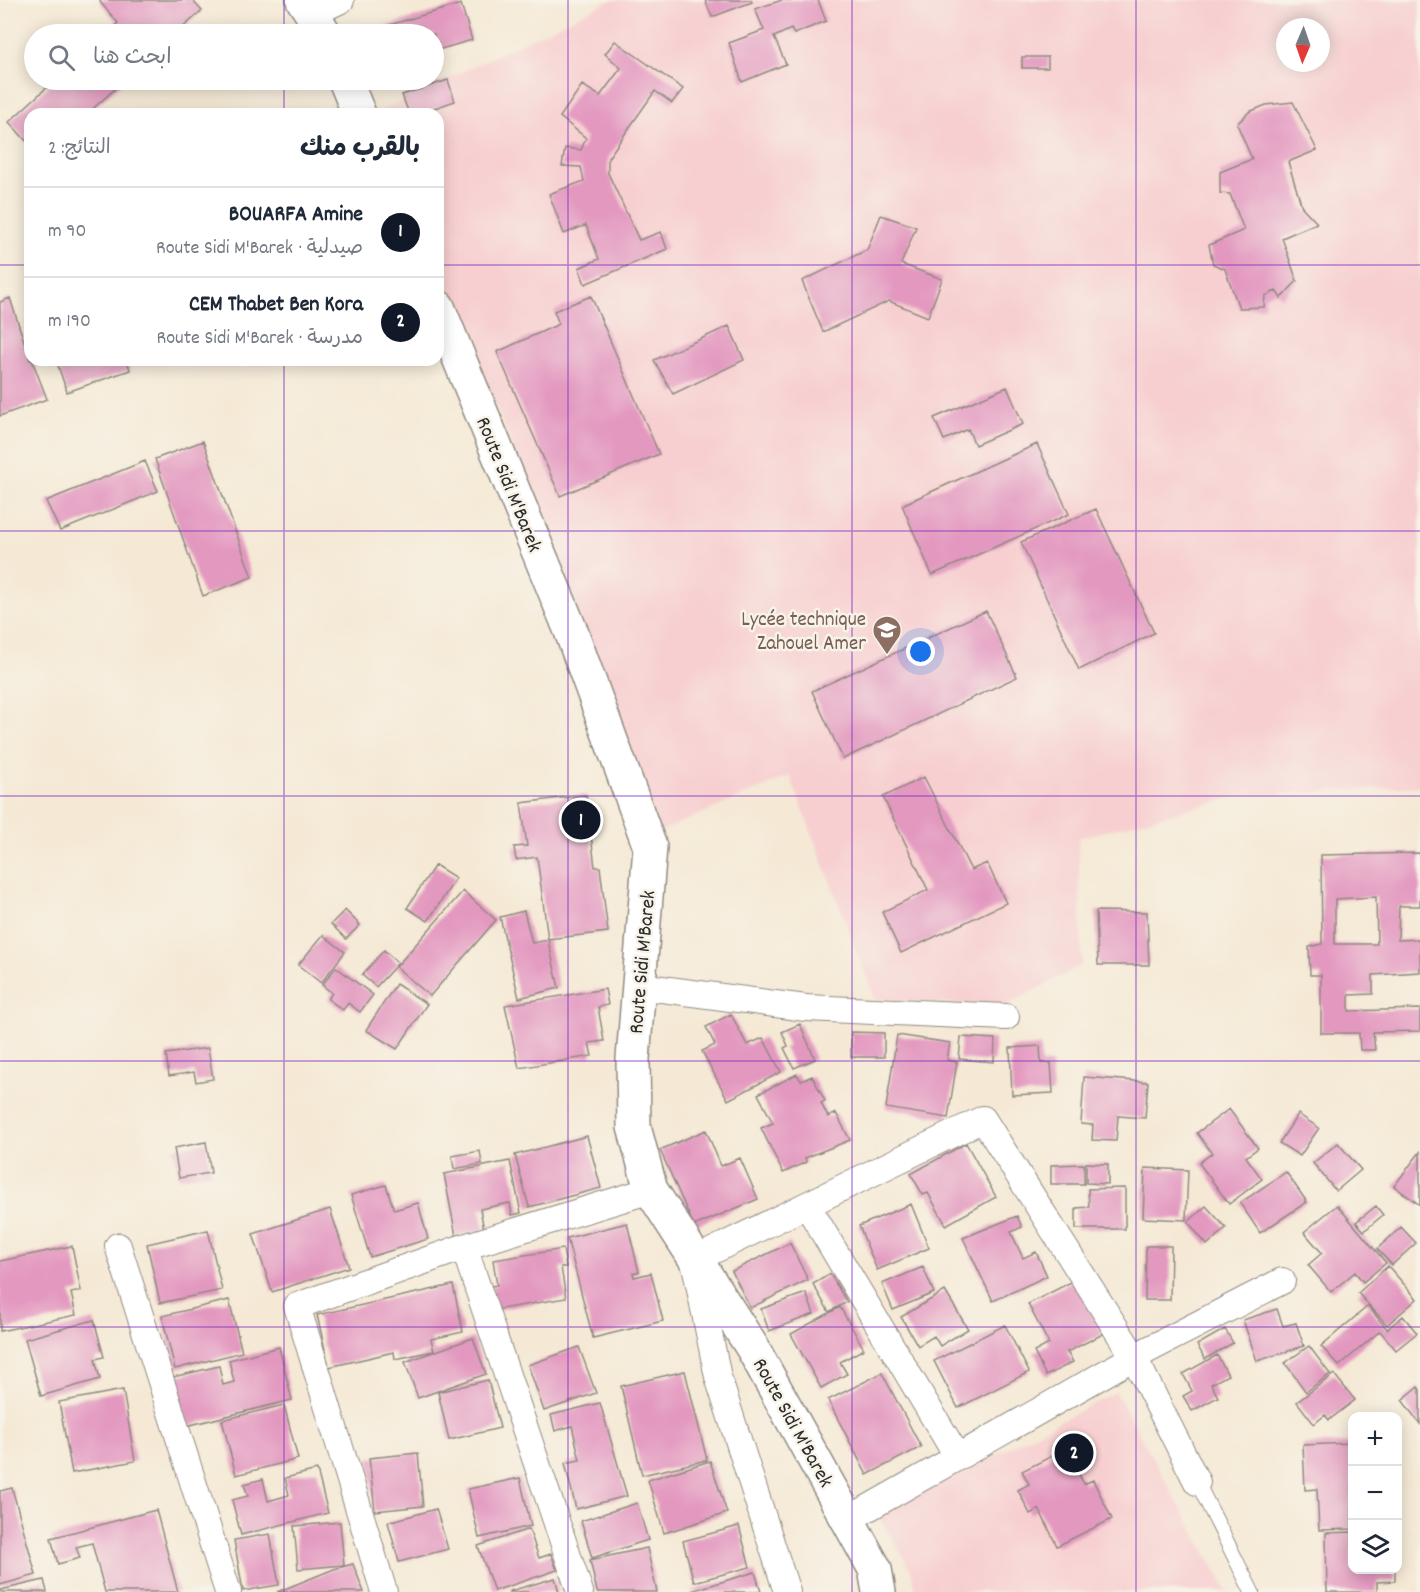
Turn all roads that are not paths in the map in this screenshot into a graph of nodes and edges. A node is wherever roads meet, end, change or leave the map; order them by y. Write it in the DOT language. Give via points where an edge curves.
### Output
graph roads {
  1 [pos="349,90"];
  2 [pos="357,108"];
  3 [pos="444,322"];
  4 [pos="639,986"];
  5 [pos="1006,1017"];
  6 [pos="651,1190"];
  7 [pos="807,1205"];
  8 [pos="118,1246"];
  9 [pos="464,1247"];
  10 [pos="694,1260"];
  11 [pos="1282,1281"];
  12 [pos="1134,1357"];
  13 [pos="957,1456"];
  14 [pos="1197,1482"];
  15 [pos="849,1519"];
  16 [pos="228,1592"];
  17 [pos="384,1592"];
  18 [pos="580,1592"];
  19 [pos="787,1592"];
  20 [pos="879,1592"];
  21 [pos="1252,1592"];
  1 -- 2 [label="main road"];
  3 -- 4 [label="main road, Route Sidi M'Barek" via="571,631 650,847"];
  4 -- 5 [label="street" via="806,1008"];
  4 -- 6 [label="main road, Route Sidi M'Barek" via="633,1059 634,1127"];
  6 -- 9 [label="street"];
  6 -- 10 [label="main road, Route Sidi M'Barek"];
  7 -- 10 [label="street"];
  7 -- 12 [label="street" via="983,1119"];
  7 -- 13 [label="street"];
  8 -- 16 [label="street"];
  9 -- 17 [label="street" via="297,1306"];
  9 -- 18 [label="street"];
  10 -- 15 [label="main road, Route Sidi M'Barek" via="752,1347"];
  10 -- 19 [label="street" via="718,1377"];
  11 -- 12 [label="street"];
  12 -- 13 [label="street"];
  12 -- 14 [label="street"];
  13 -- 15 [label="street"];
  14 -- 21 [label="lane"];
  15 -- 20 [label="main road, Route Sidi M'Barek" via="875,1569"];
}
